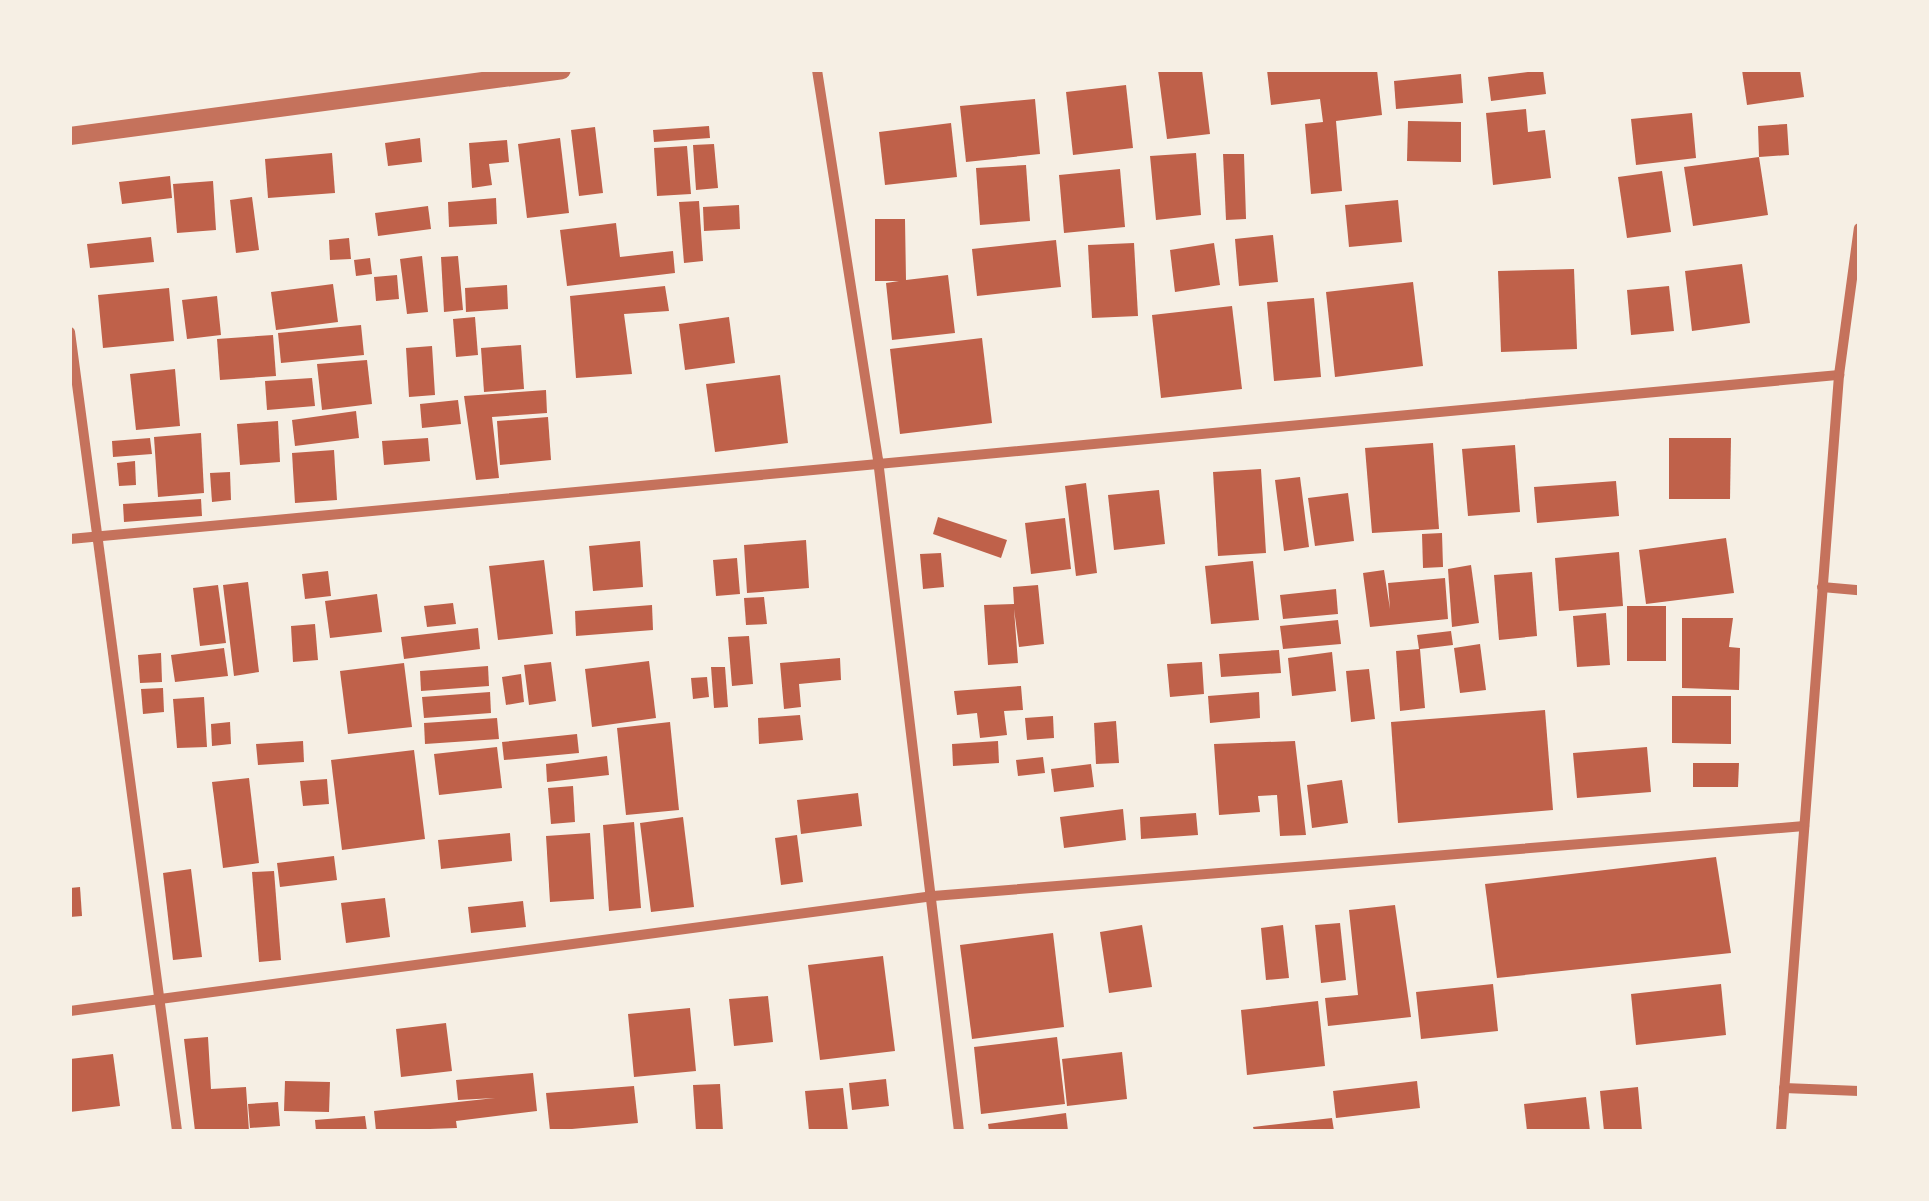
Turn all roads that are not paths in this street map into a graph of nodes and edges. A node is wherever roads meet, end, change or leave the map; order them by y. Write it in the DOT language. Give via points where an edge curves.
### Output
graph roads {
  1 [pos="562,70"];
  2 [pos="817,70"];
  3 [pos="70,136"];
  4 [pos="1859,228"];
  5 [pos="70,332"];
  6 [pos="1838,376"];
  7 [pos="878,460"];
  8 [pos="100,535"];
  9 [pos="70,540"];
  10 [pos="1822,588"];
  11 [pos="1859,590"];
  12 [pos="1804,826"];
  13 [pos="933,896"];
  14 [pos="160,1000"];
  15 [pos="70,1011"];
  16 [pos="1784,1088"];
  17 [pos="1859,1091"];
  18 [pos="178,1131"];
  19 [pos="959,1131"];
  20 [pos="1780,1131"];
  1 -- 3 [label="street"];
  2 -- 7 [label="street"];
  4 -- 6 [label="street"];
  5 -- 8 [label="street"];
  6 -- 7 [label="street"];
  6 -- 10 [label="street"];
  7 -- 8 [label="street"];
  7 -- 13 [label="street"];
  8 -- 9 [label="street"];
  8 -- 14 [label="street"];
  10 -- 11 [label="street"];
  10 -- 12 [label="street"];
  12 -- 13 [label="street"];
  12 -- 16 [label="street"];
  13 -- 14 [label="street"];
  13 -- 19 [label="street"];
  14 -- 15 [label="street"];
  14 -- 18 [label="street"];
  16 -- 17 [label="street"];
  16 -- 20 [label="street"];
}
